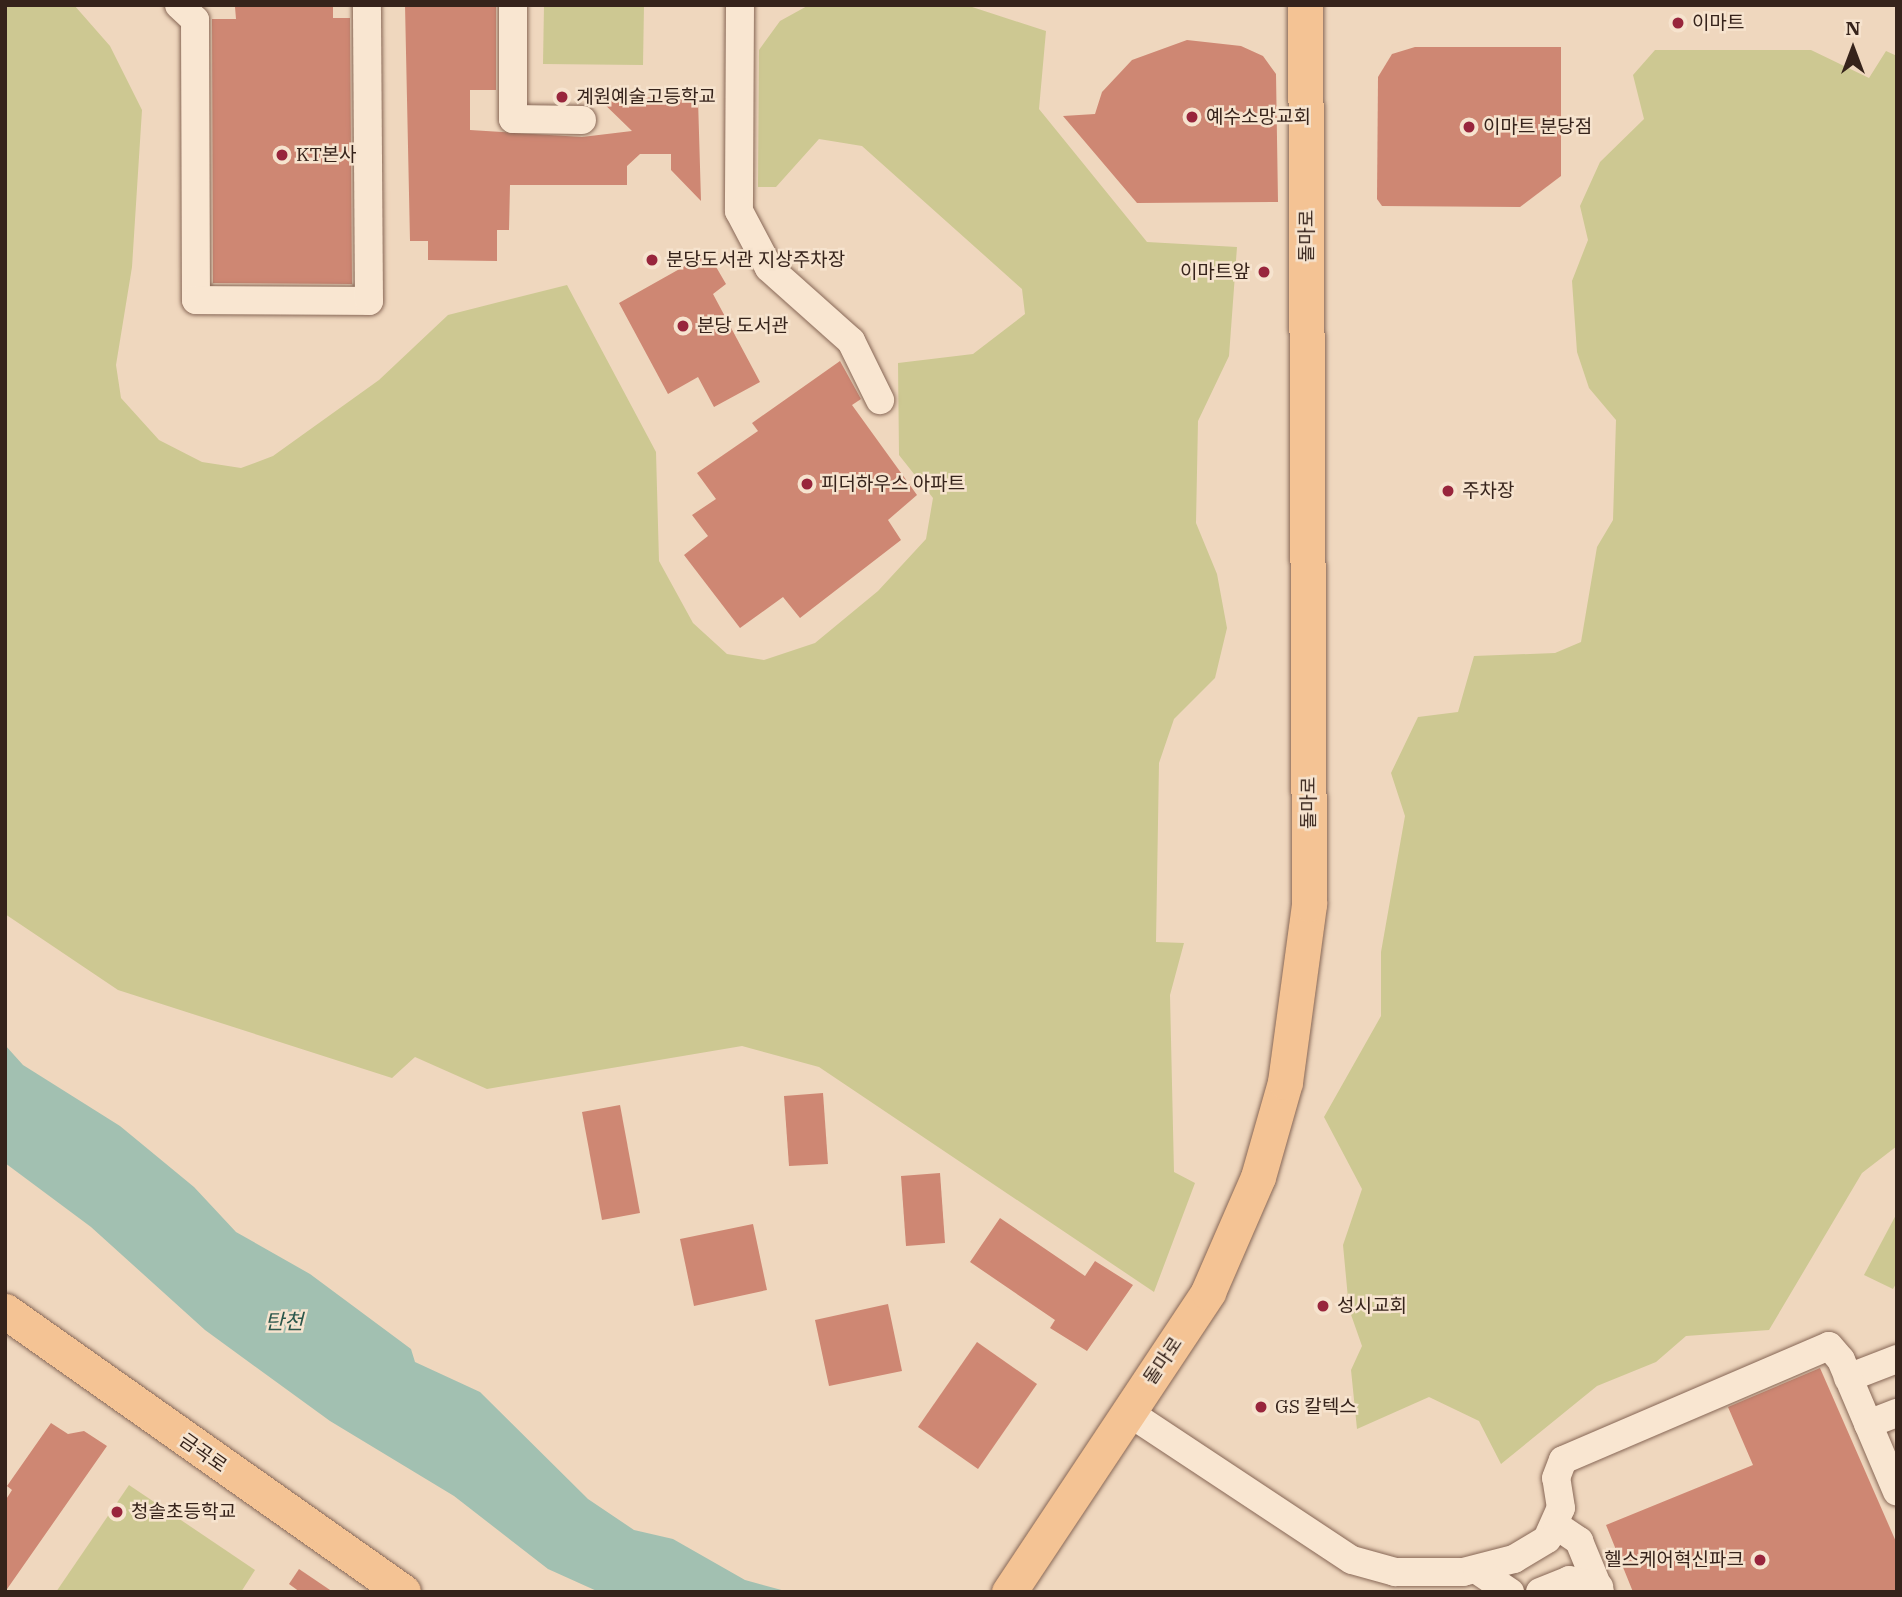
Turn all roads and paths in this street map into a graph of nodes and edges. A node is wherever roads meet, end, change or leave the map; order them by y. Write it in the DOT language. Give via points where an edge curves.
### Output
graph roads {
  1 [pos="179,5"];
  2 [pos="367,5"];
  3 [pos="513,5"];
  4 [pos="740,5"];
  5 [pos="1305,5"];
  6 [pos="582,120"];
  7 [pos="880,400"];
  8 [pos="5,1311"];
  9 [pos="1897,1359"];
  10 [pos="1849,1378"];
  11 [pos="1128,1412"];
  12 [pos="1897,1413"];
  13 [pos="1868,1424"];
  14 [pos="1894,1476"];
  15 [pos="1557,1526"];
  16 [pos="1477,1570"];
  17 [pos="1599,1589"];
  18 [pos="403,1592"];
  19 [pos="1009,1592"];
  20 [pos="1510,1592"];
  21 [pos="1540,1592"];
  1 -- 2 [label="street" via="195,20 196,300 369,301"];
  3 -- 6 [label="street" via="513,119"];
  4 -- 7 [label="street" via="739,211 769,268 800,288 851,341"];
  5 -- 11 [label="main road, 돌마로" via="1306,951 1273,1131 1239,1227 1208,1292"];
  8 -- 18 [label="main road, 금곡로"];
  9 -- 10 [label="street"];
  10 -- 13 [label="street"];
  10 -- 15 [label="street" via="1836,1352 1822,1346 1563,1460 1557,1467"];
  11 -- 16 [label="street" via="1352,1560 1395,1572"];
  11 -- 19 [label="main road, 돌마로"];
  12 -- 13 [label="street"];
  13 -- 14 [label="street"];
  15 -- 16 [label="street" via="1534,1550"];
  15 -- 17 [label="street" via="1579,1541"];
  16 -- 20 [label="street"];
  17 -- 21 [label="street" via="1569,1580"];
}
